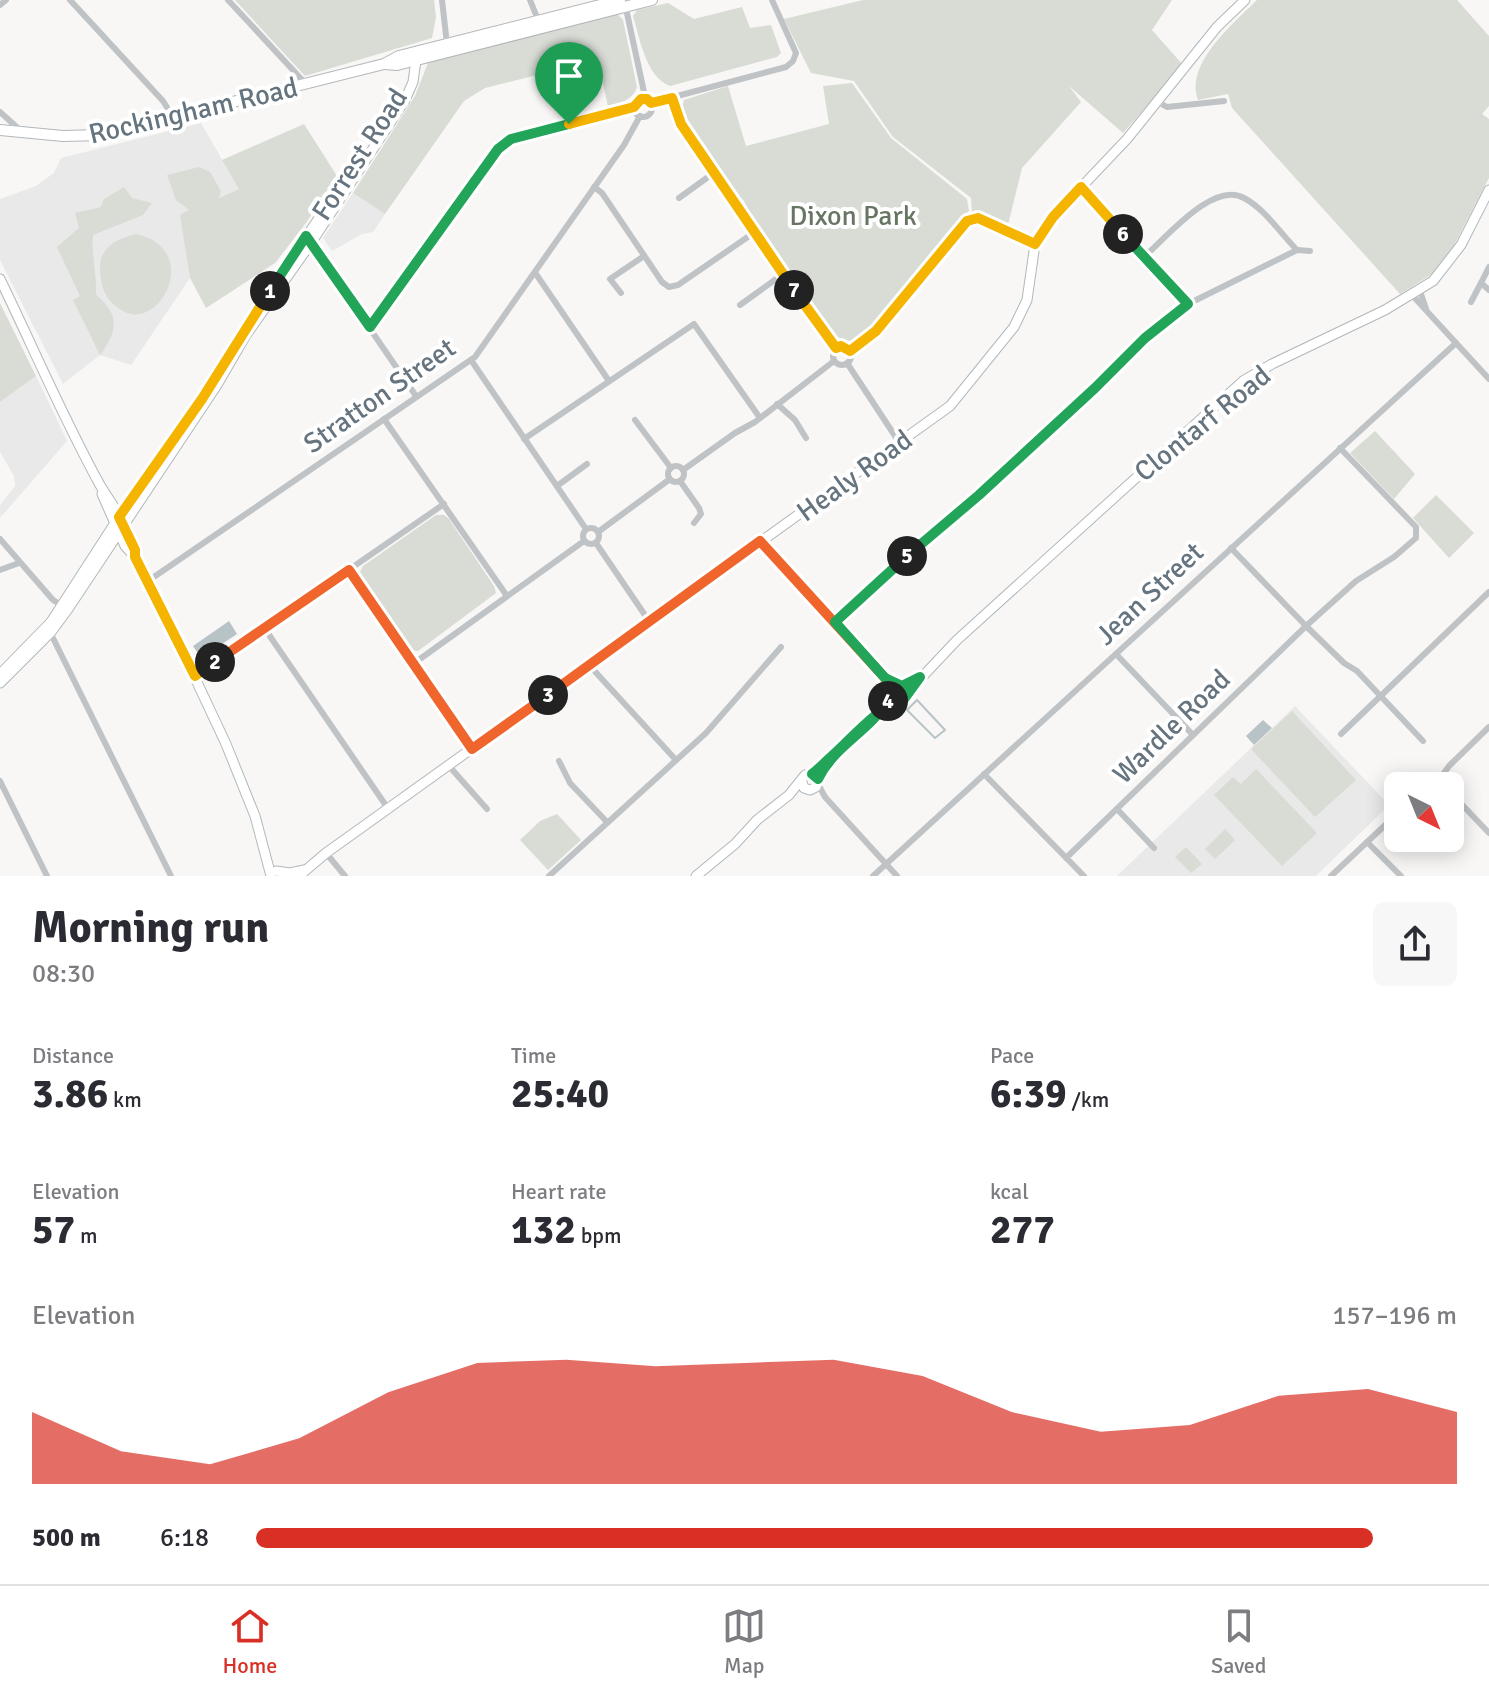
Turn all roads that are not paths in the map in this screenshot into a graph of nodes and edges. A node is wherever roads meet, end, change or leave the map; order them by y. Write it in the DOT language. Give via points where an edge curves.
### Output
graph roads {
  1 [pos="6,0"];
  2 [pos="70,0"];
  3 [pos="228,0"];
  4 [pos="442,0"];
  5 [pos="530,0"];
  6 [pos="652,0"];
  7 [pos="772,0"];
  8 [pos="1245,0"];
  9 [pos="623,2"];
  10 [pos="0,5"];
  11 [pos="538,20"];
  12 [pos="447,44"];
  13 [pos="411,62"];
  14 [pos="384,64"];
  15 [pos="305,83"];
  16 [pos="672,98"];
  17 [pos="643,99"];
  18 [pos="1224,101"];
  19 [pos="1158,102"];
  20 [pos="651,103"];
  21 [pos="634,107"];
  22 [pos="0,112"];
  23 [pos="640,116"];
  24 [pos="173,117"];
  25 [pos="0,130"];
  26 [pos="23,133"];
  27 [pos="715,172"];
  28 [pos="594,187"];
  29 [pos="1081,187"];
  30 [pos="1489,190"];
  31 [pos="679,198"];
  32 [pos="755,232"];
  33 [pos="309,240"];
  34 [pos="1035,244"];
  35 [pos="1297,250"];
  36 [pos="1310,251"];
  37 [pos="644,256"];
  38 [pos="1144,257"];
  39 [pos="1489,267"];
  40 [pos="536,274"];
  41 [pos="783,274"];
  42 [pos="0,279"];
  43 [pos="1481,283"];
  44 [pos="1489,290"];
  45 [pos="621,293"];
  46 [pos="1416,293"];
  47 [pos="1471,302"];
  48 [pos="1188,304"];
  49 [pos="740,305"];
  50 [pos="370,327"];
  51 [pos="1456,343"];
  52 [pos="836,348"];
  53 [pos="850,351"];
  54 [pos="471,360"];
  55 [pos="834,361"];
  56 [pos="1489,362"];
  57 [pos="847,363"];
  58 [pos="1481,370"];
  59 [pos="1489,379"];
  60 [pos="609,381"];
  61 [pos="416,396"];
  62 [pos="777,404"];
  63 [pos="760,418"];
  64 [pos="384,419"];
  65 [pos="635,420"];
  66 [pos="806,438"];
  67 [pos="524,439"];
  68 [pos="899,442"];
  69 [pos="1340,448"];
  70 [pos="587,464"];
  71 [pos="671,468"];
  72 [pos="683,470"];
  73 [pos="670,479"];
  74 [pos="680,481"];
  75 [pos="557,486"];
  76 [pos="444,504"];
  77 [pos="694,523"];
  78 [pos="119,525"];
  79 [pos="586,529"];
  80 [pos="598,532"];
  81 [pos="0,539"];
  82 [pos="584,541"];
  83 [pos="760,541"];
  84 [pos="596,543"];
  85 [pos="1231,548"];
  86 [pos="19,563"];
  87 [pos="0,570"];
  88 [pos="349,570"];
  89 [pos="148,581"];
  90 [pos="1489,592"];
  91 [pos="507,596"];
  92 [pos="65,607"];
  93 [pos="649,621"];
  94 [pos="835,622"];
  95 [pos="1306,626"];
  96 [pos="265,629"];
  97 [pos="49,630"];
  98 [pos="781,647"];
  99 [pos="1116,654"];
  100 [pos="413,664"];
  101 [pos="589,665"];
  102 [pos="0,674"];
  103 [pos="195,676"];
  104 [pos="0,683"];
  105 [pos="898,692"];
  106 [pos="1380,697"];
  107 [pos="1489,727"];
  108 [pos="1341,734"];
  109 [pos="1193,735"];
  110 [pos="1423,741"];
  111 [pos="472,749"];
  112 [pos="676,760"];
  113 [pos="559,761"];
  114 [pos="449,766"];
  115 [pos="1447,772"];
  116 [pos="984,774"];
  117 [pos="0,781"];
  118 [pos="811,783"];
  119 [pos="1464,807"];
  120 [pos="487,809"];
  121 [pos="1117,809"];
  122 [pos="389,810"];
  123 [pos="607,822"];
  124 [pos="1384,826"];
  125 [pos="1489,833"];
  126 [pos="1367,842"];
  127 [pos="1154,848"];
  128 [pos="326,853"];
  129 [pos="1066,858"];
  130 [pos="886,864"];
  131 [pos="302,873"];
  132 [pos="275,874"];
  133 [pos="47,876"];
  134 [pos="171,876"];
  135 [pos="345,876"];
  136 [pos="549,876"];
  137 [pos="696,876"];
  138 [pos="705,876"];
  139 [pos="873,876"];
  140 [pos="897,876"];
  141 [pos="1084,876"];
  142 [pos="1331,876"];
  143 [pos="1401,876"];
  1 -- 10 [label="street"];
  2 -- 24 [label="street"];
  3 -- 15 [label="street"];
  4 -- 12 [label="street"];
  5 -- 11 [label="street"];
  6 -- 9 [label="main road, Rockingham Road"];
  7 -- 16 [label="street" via="796,53 793,61"];
  8 -- 19 [label="street, Healy Road"];
  9 -- 11 [label="main road, Rockingham Road"];
  9 -- 13 [label="main road, Rockingham Road"];
  9 -- 17 [label="street"];
  11 -- 12 [label="main road, Rockingham Road"];
  12 -- 14 [label="main road, Rockingham Road"];
  13 -- 14 [label="main road, Rockingham Road"];
  13 -- 33 [label="street, Forrest Road" via="413,82 405,100"];
  14 -- 15 [label="main road, Rockingham Road"];
  15 -- 24 [label="main road, Rockingham Road"];
  16 -- 20 [label="street"];
  16 -- 27 [label="street" via="681,124"];
  17 -- 20 [label="street"];
  17 -- 21 [label="street"];
  18 -- 19 [label="street" via="1167,107"];
  19 -- 29 [label="street, Healy Road"];
  20 -- 23 [label="street" via="649,115"];
  21 -- 23 [label="street"];
  21 -- 50 [label="street" via="511,139 498,149"];
  22 -- 26 [label="street"];
  23 -- 28 [label="street, Stratton Street"];
  24 -- 26 [label="main road, Rockingham Road" via="101,135"];
  25 -- 26 [label="main road, Rockingham Road"];
  27 -- 31 [label="street"];
  27 -- 32 [label="street"];
  28 -- 37 [label="street"];
  28 -- 40 [label="street, Stratton Street"];
  29 -- 34 [label="street, Healy Road"];
  29 -- 38 [label="street"];
  30 -- 46 [label="street, Clontarf Road" via="1456,253 1441,274"];
  32 -- 37 [label="street" via="669,287"];
  32 -- 41 [label="street"];
  33 -- 50 [label="street"];
  33 -- 78 [label="street, Forrest Road"];
  34 -- 53 [label="street" via="978,218 967,221 876,331"];
  34 -- 68 [label="street, Healy Road" via="1027,300 1014,327 950,406"];
  35 -- 36 [label="street"];
  35 -- 38 [label="street" via="1254,205 1225,194 1209,199"];
  35 -- 48 [label="street"];
  37 -- 45 [label="street" via="610,279"];
  38 -- 48 [label="street"];
  39 -- 43 [label="street"];
  40 -- 54 [label="street, Stratton Street"];
  40 -- 60 [label="street"];
  41 -- 49 [label="street"];
  41 -- 52 [label="street"];
  42 -- 78 [label="street"];
  43 -- 44 [label="street"];
  43 -- 47 [label="street"];
  46 -- 51 [label="street"];
  46 -- 105 [label="street, Clontarf Road" via="1243,381"];
  48 -- 94 [label="street"];
  50 -- 61 [label="street"];
  51 -- 58 [label="street"];
  51 -- 69 [label="street, Jean Street"];
  52 -- 53 [label="street"];
  52 -- 55 [label="street"];
  53 -- 57 [label="street"];
  54 -- 61 [label="street, Stratton Street"];
  54 -- 67 [label="street"];
  55 -- 57 [label="street"];
  55 -- 62 [label="street"];
  56 -- 58 [label="street"];
  57 -- 68 [label="street"];
  58 -- 59 [label="street"];
  60 -- 63 [label="street" via="694,324"];
  60 -- 67 [label="street"];
  61 -- 64 [label="street, Stratton Street"];
  62 -- 63 [label="street"];
  62 -- 66 [label="street"];
  63 -- 72 [label="street"];
  64 -- 76 [label="street"];
  64 -- 89 [label="street, Stratton Street"];
  65 -- 71 [label="street"];
  67 -- 75 [label="street"];
  68 -- 83 [label="street, Healy Road"];
  69 -- 85 [label="street, Jean Street"];
  69 -- 95 [label="street, Wardle Road" via="1418,533"];
  70 -- 75 [label="street"];
  71 -- 72 [label="street"];
  71 -- 73 [label="street"];
  72 -- 74 [label="street"];
  73 -- 74 [label="street"];
  73 -- 80 [label="street"];
  74 -- 77 [label="street" via="701,514"];
  75 -- 79 [label="street"];
  76 -- 88 [label="street"];
  76 -- 91 [label="street"];
  78 -- 89 [label="street"];
  78 -- 92 [label="street, Forrest Road"];
  79 -- 80 [label="street"];
  79 -- 82 [label="street"];
  80 -- 84 [label="street"];
  81 -- 86 [label="street"];
  82 -- 84 [label="street"];
  82 -- 91 [label="street"];
  83 -- 93 [label="street, Healy Road"];
  83 -- 94 [label="street"];
  84 -- 93 [label="street"];
  85 -- 95 [label="street"];
  85 -- 99 [label="street, Jean Street"];
  86 -- 87 [label="street"];
  86 -- 92 [label="street"];
  88 -- 96 [label="street"];
  88 -- 100 [label="street"];
  89 -- 103 [label="street"];
  90 -- 106 [label="street"];
  91 -- 100 [label="street"];
  92 -- 97 [label="street, Forrest Road"];
  93 -- 101 [label="street, Healy Road"];
  94 -- 105 [label="street"];
  95 -- 106 [label="street"];
  95 -- 109 [label="street, Wardle Road"];
  96 -- 103 [label="street"];
  96 -- 122 [label="street"];
  97 -- 102 [label="street, Forrest Road"];
  97 -- 104 [label="street, Forrest Road"];
  97 -- 134 [label="street"];
  98 -- 112 [label="street" via="730,709"];
  99 -- 109 [label="street"];
  99 -- 116 [label="street, Jean Street"];
  100 -- 111 [label="street"];
  101 -- 111 [label="street, Healy Road"];
  101 -- 112 [label="street"];
  103 -- 132 [label="street"];
  105 -- 118 [label="street, Clontarf Road"];
  106 -- 108 [label="street"];
  106 -- 110 [label="street"];
  107 -- 115 [label="street"];
  109 -- 121 [label="street, Wardle Road"];
  111 -- 114 [label="street, Healy Road"];
  112 -- 123 [label="street"];
  113 -- 123 [label="street" via="570,783"];
  114 -- 120 [label="street"];
  114 -- 122 [label="street, Healy Road"];
  116 -- 129 [label="street"];
  116 -- 130 [label="street, Jean Street"];
  117 -- 133 [label="street"];
  118 -- 130 [label="street"];
  118 -- 137 [label="street, Clontarf Road"];
  118 -- 138 [label="street, Clontarf Road"];
  119 -- 125 [label="street"];
  121 -- 127 [label="street"];
  121 -- 129 [label="street, Wardle Road"];
  122 -- 128 [label="street, Healy Road"];
  123 -- 136 [label="street"];
  124 -- 126 [label="street"];
  126 -- 142 [label="street"];
  126 -- 143 [label="street"];
  128 -- 131 [label="street, Healy Road"];
  128 -- 135 [label="street"];
  129 -- 141 [label="street"];
  130 -- 139 [label="street, Jean Street"];
  130 -- 140 [label="street"];
  131 -- 132 [label="street, Healy Road"];
}
